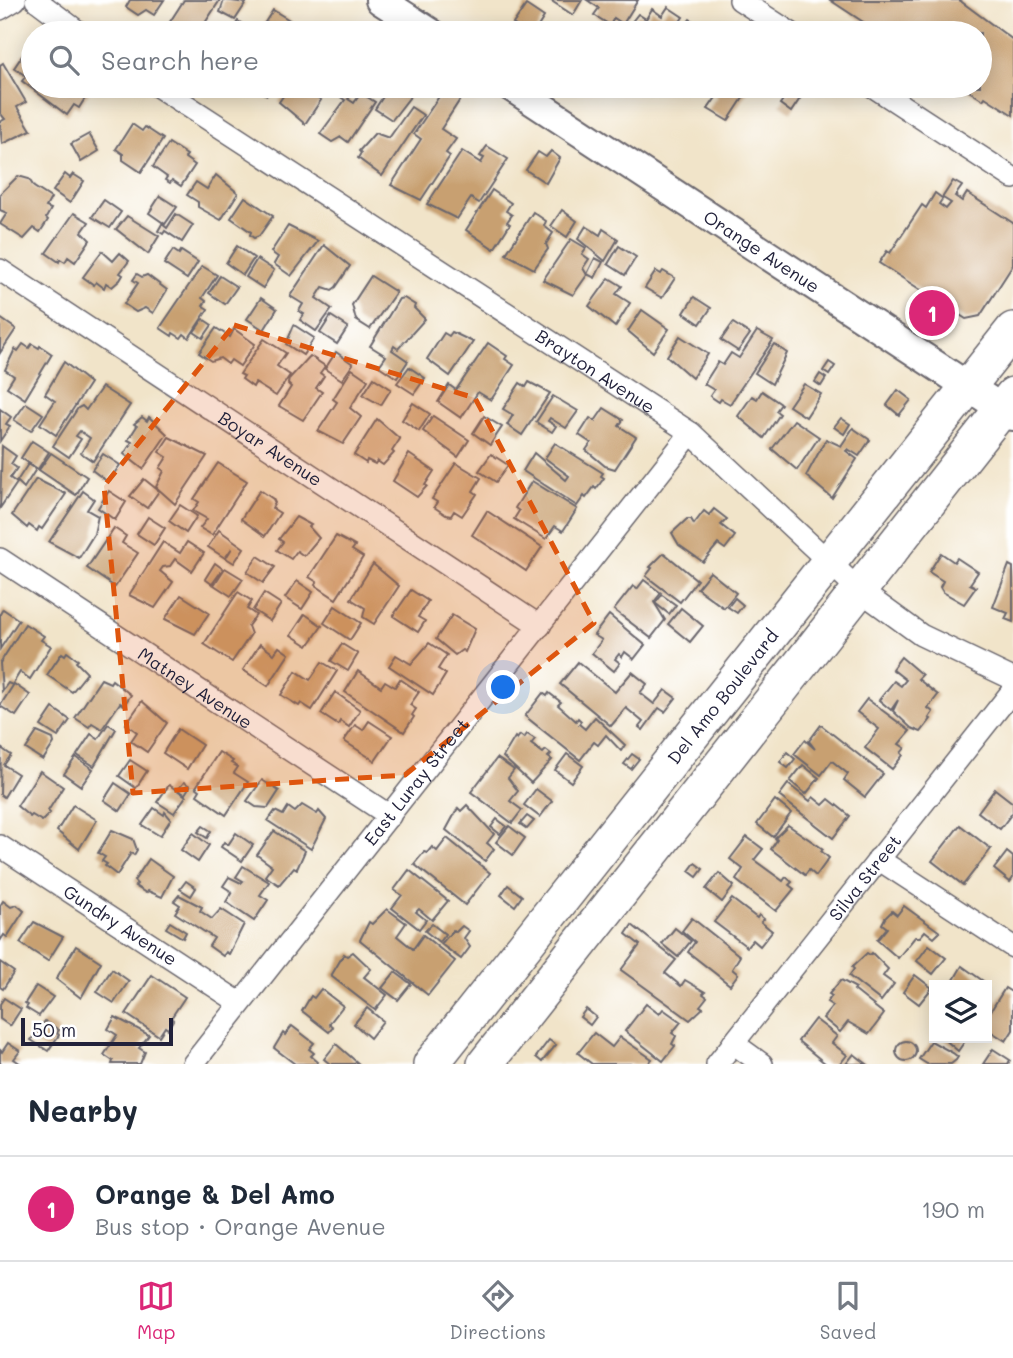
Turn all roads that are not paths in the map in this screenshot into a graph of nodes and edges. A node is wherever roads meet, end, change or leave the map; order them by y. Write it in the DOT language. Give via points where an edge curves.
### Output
graph roads {
  1 [pos="15,0"];
  2 [pos="36,0"];
  3 [pos="380,0"];
  4 [pos="740,0"];
  5 [pos="0,9"];
  6 [pos="63,21"];
  7 [pos="412,21"];
  8 [pos="772,21"];
  9 [pos="175,98"];
  10 [pos="528,98"];
  11 [pos="890,98"];
  12 [pos="1013,178"];
  13 [pos="0,270"];
  14 [pos="1013,330"];
  15 [pos="969,387"];
  16 [pos="1009,407"];
  17 [pos="691,433"];
  18 [pos="0,559"];
  19 [pos="827,562"];
  20 [pos="859,590"];
  21 [pos="540,626"];
  22 [pos="1013,679"];
  23 [pos="1013,690"];
  24 [pos="390,816"];
  25 [pos="0,846"];
  26 [pos="878,859"];
  27 [pos="1013,947"];
  28 [pos="240,1003"];
  29 [pos="733,1043"];
  30 [pos="193,1064"];
  31 [pos="431,1064"];
  32 [pos="485,1064"];
  33 [pos="717,1064"];
  34 [pos="762,1064"];
  1 -- 5 [label="street"];
  2 -- 6 [label="street"];
  3 -- 7 [label="street"];
  4 -- 8 [label="street"];
  9 -- 17 [label="street, Brayton Avenue"];
  10 -- 15 [label="street, Orange Avenue"];
  11 -- 12 [label="street"];
  13 -- 21 [label="street, Boyar Avenue"];
  14 -- 15 [label="main road, Del Amo Boulevard"];
  15 -- 16 [label="street, Orange Avenue"];
  15 -- 19 [label="main road, Del Amo Boulevard"];
  16 -- 20 [label="main road"];
  17 -- 19 [label="street, Brayton Avenue"];
  17 -- 21 [label="street, East Luray Street"];
  18 -- 24 [label="street, Matney Avenue"];
  19 -- 20 [label="street, Brayton Avenue"];
  19 -- 31 [label="main road, Del Amo Boulevard"];
  20 -- 22 [label="street, Brayton Avenue" via="921,635"];
  20 -- 32 [label="main road"];
  21 -- 24 [label="street, East Luray Street"];
  23 -- 26 [label="street, Silva Street"];
  24 -- 28 [label="street, East Luray Street"];
  25 -- 28 [label="street, Gundry Avenue"];
  26 -- 27 [label="street"];
  26 -- 29 [label="street, Silva Street"];
  28 -- 30 [label="street, East Luray Street"];
  29 -- 33 [label="street, Silva Street"];
  29 -- 34 [label="street"];
}
